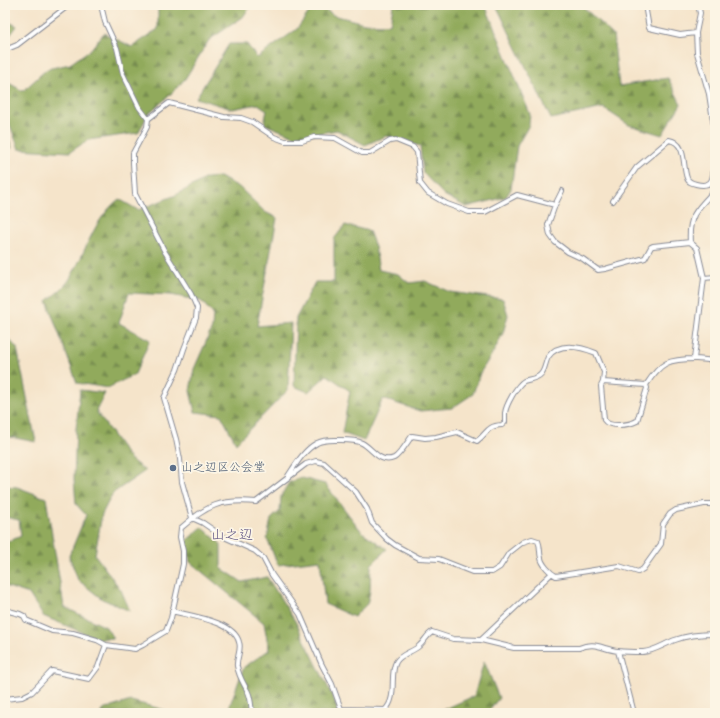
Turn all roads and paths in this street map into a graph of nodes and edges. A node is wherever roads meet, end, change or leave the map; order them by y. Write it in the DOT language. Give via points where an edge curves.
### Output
graph roads {
  1 [pos="69,5"];
  2 [pos="101,5"];
  3 [pos="645,5"];
  4 [pos="698,5"];
  5 [pos="696,33"];
  6 [pos="5,50"];
  7 [pos="148,119"];
  8 [pos="715,133"];
  9 [pos="715,163"];
  10 [pos="715,190"];
  11 [pos="562,191"];
  12 [pos="613,201"];
  13 [pos="555,205"];
  14 [pos="690,242"];
  15 [pos="715,277"];
  16 [pos="704,278"];
  17 [pos="694,359"];
  18 [pos="715,360"];
  19 [pos="603,382"];
  20 [pos="646,385"];
  21 [pos="286,479"];
  22 [pos="715,504"];
  23 [pos="192,518"];
  24 [pos="551,574"];
  25 [pos="5,610"];
  26 [pos="172,611"];
  27 [pos="715,634"];
  28 [pos="481,640"];
  29 [pos="106,645"];
  30 [pos="618,651"];
  31 [pos="5,699"];
  32 [pos="341,711"];
  33 [pos="252,713"];
  34 [pos="634,713"];
  1 -- 6 [label="street" via="16,46"];
  2 -- 7 [label="street" via="105,22 117,48 123,74"];
  3 -- 5 [label="street" via="649,28 680,35"];
  4 -- 5 [label="street" via="700,13"];
  5 -- 8 [label="street" via="697,52 709,94"];
  7 -- 13 [label="street" via="169,103 224,117 241,118 285,141 302,141 314,137 335,138 362,153 370,153 396,140 413,147 417,152 420,183 428,193 447,204 469,212 485,212 517,195"];
  7 -- 23 [label="street" via="147,127 133,153 135,194 197,308 196,318 177,370 164,398 176,439 182,482"];
  9 -- 12 [label="street" via="711,182 703,185 690,183 682,152 677,143 669,140 637,167"];
  10 -- 14 [label="street" via="692,217 689,229"];
  11 -- 13 [label="street"];
  13 -- 14 [label="street" via="548,225 550,235 568,252 598,270 645,258 653,246"];
  14 -- 16 [label="street" via="697,248"];
  15 -- 16 [label="street"];
  16 -- 17 [label="street"];
  17 -- 18 [label="street"];
  17 -- 20 [label="street" via="665,363 655,370"];
  19 -- 20 [label="street"];
  19 -- 20 [label="street" via="601,386 604,420 611,425 637,421"];
  19 -- 21 [label="street" via="604,372 596,353 583,348 560,348 553,351 540,376 518,385 505,411 505,422 493,426 477,441 457,432 425,438 412,436 396,457 389,459 379,457 362,443 326,440 308,449"];
  21 -- 23 [label="street" via="256,502 224,502"];
  21 -- 24 [label="street" via="306,464 316,461 324,463 356,492 372,523 387,539 419,558 439,559 472,572 492,572 500,567 509,552 523,542 532,540 538,541 541,559"];
  22 -- 24 [label="street" via="676,510 670,514 663,524 661,544 638,572 619,566 560,576"];
  23 -- 26 [label="street" via="180,530 184,559"];
  23 -- 32 [label="street" via="203,522 222,536 256,551 263,558 300,614 332,684"];
  24 -- 28 [label="street"];
  25 -- 29 [label="street" via="20,614 26,620 52,631 73,633"];
  26 -- 29 [label="street" via="166,631 143,645 135,649"];
  26 -- 33 [label="street" via="218,622 237,636 240,646 236,664 240,680 249,694"];
  27 -- 30 [label="street" via="700,634 676,640 650,651"];
  28 -- 30 [label="street" via="514,648 579,648 592,645"];
  28 -- 32 [label="street" via="453,639 432,632 425,637 420,646 396,660 390,706 385,710"];
  29 -- 31 [label="street" via="98,667 89,679 52,671 32,692"];
  30 -- 34 [label="street"];
}
